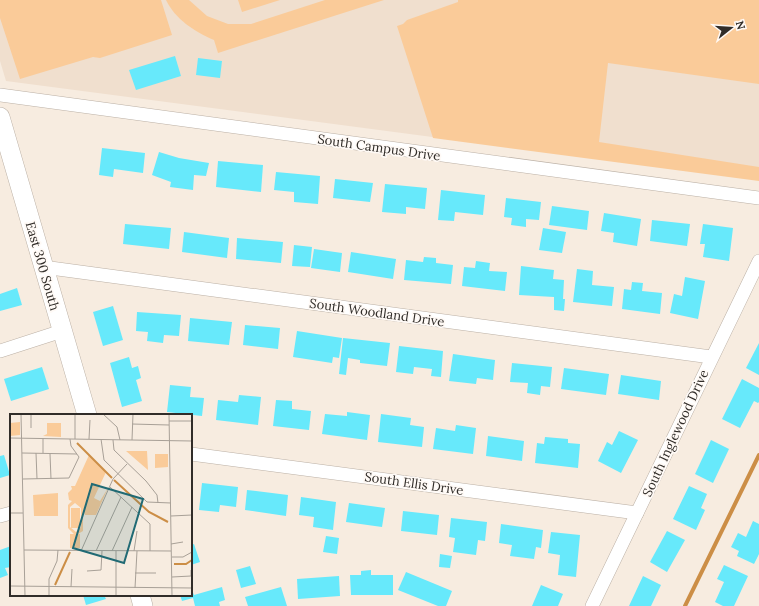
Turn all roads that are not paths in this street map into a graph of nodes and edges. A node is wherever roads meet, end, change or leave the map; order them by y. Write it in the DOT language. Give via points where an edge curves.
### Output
graph roads {
  1 [pos="0,95"];
  2 [pos="0,117"];
  3 [pos="759,198"];
  4 [pos="759,261"];
  5 [pos="43,267"];
  6 [pos="62,332"];
  7 [pos="0,350"];
  8 [pos="711,357"];
  9 [pos="87,414"];
  10 [pos="192,454"];
  11 [pos="10,513"];
  12 [pos="637,513"];
  13 [pos="0,516"];
  14 [pos="140,596"];
  15 [pos="143,606"];
  16 [pos="592,606"];
  1 -- 3 [label="street, South Campus Drive"];
  2 -- 5 [label="street, East 300 South"];
  4 -- 8 [label="street, South Inglewood Drive"];
  5 -- 6 [label="street, East 300 South"];
  5 -- 8 [label="street, South Woodland Drive"];
  6 -- 7 [label="street"];
  6 -- 9 [label="street, East 300 South"];
  8 -- 12 [label="street, South Inglewood Drive"];
  10 -- 12 [label="street, South Ellis Drive"];
  11 -- 13 [label="street"];
  12 -- 16 [label="street, South Inglewood Drive"];
  14 -- 15 [label="street"];
}
